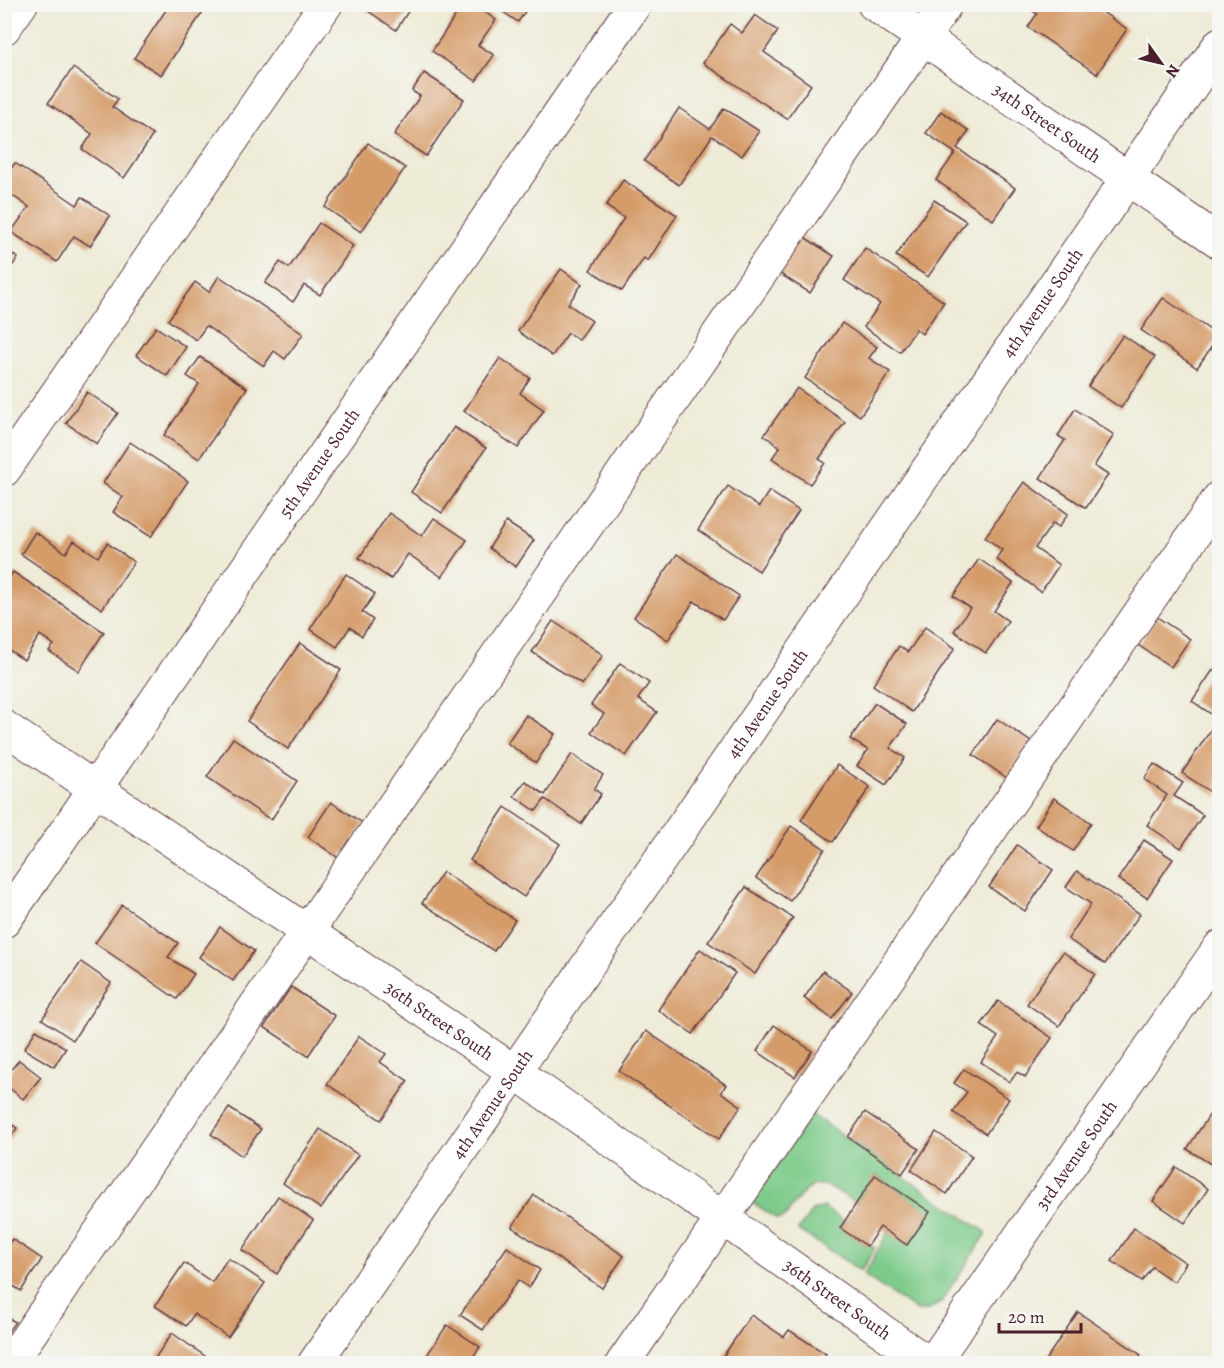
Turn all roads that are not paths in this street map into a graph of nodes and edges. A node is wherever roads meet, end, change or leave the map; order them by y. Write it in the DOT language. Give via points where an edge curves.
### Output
graph roads {
  1 [pos="21,4"];
  2 [pos="326,4"];
  3 [pos="635,4"];
  4 [pos="874,4"];
  5 [pos="946,4"];
  6 [pos="4,28"];
  7 [pos="923,38"];
  8 [pos="1220,44"];
  9 [pos="1127,179"];
  10 [pos="1220,242"];
  11 [pos="4,470"];
  12 [pos="1220,497"];
  13 [pos="4,727"];
  14 [pos="95,788"];
  15 [pos="4,921"];
  16 [pos="306,931"];
  17 [pos="1220,947"];
  18 [pos="515,1072"];
  19 [pos="722,1217"];
  20 [pos="9,1364"];
  21 [pos="314,1364"];
  22 [pos="622,1364"];
  23 [pos="930,1364"];
  1 -- 6 [label="street"];
  2 -- 11 [label="street"];
  3 -- 14 [label="street, 5th Avenue South"];
  4 -- 7 [label="street, 34th Street South"];
  5 -- 7 [label="street"];
  7 -- 9 [label="street, 34th Street South"];
  7 -- 16 [label="street"];
  8 -- 9 [label="street, 4th Avenue South"];
  9 -- 10 [label="street, 34th Street South"];
  9 -- 18 [label="street, 4th Avenue South"];
  12 -- 19 [label="street"];
  13 -- 14 [label="street, 36th Street South"];
  14 -- 15 [label="street, 5th Avenue South"];
  14 -- 16 [label="street, 36th Street South"];
  16 -- 18 [label="street, 36th Street South"];
  16 -- 20 [label="street"];
  17 -- 23 [label="street, 3rd Avenue South"];
  18 -- 19 [label="street, 36th Street South"];
  18 -- 21 [label="street, 4th Avenue South"];
  19 -- 22 [label="street"];
  19 -- 23 [label="street, 36th Street South"];
}
